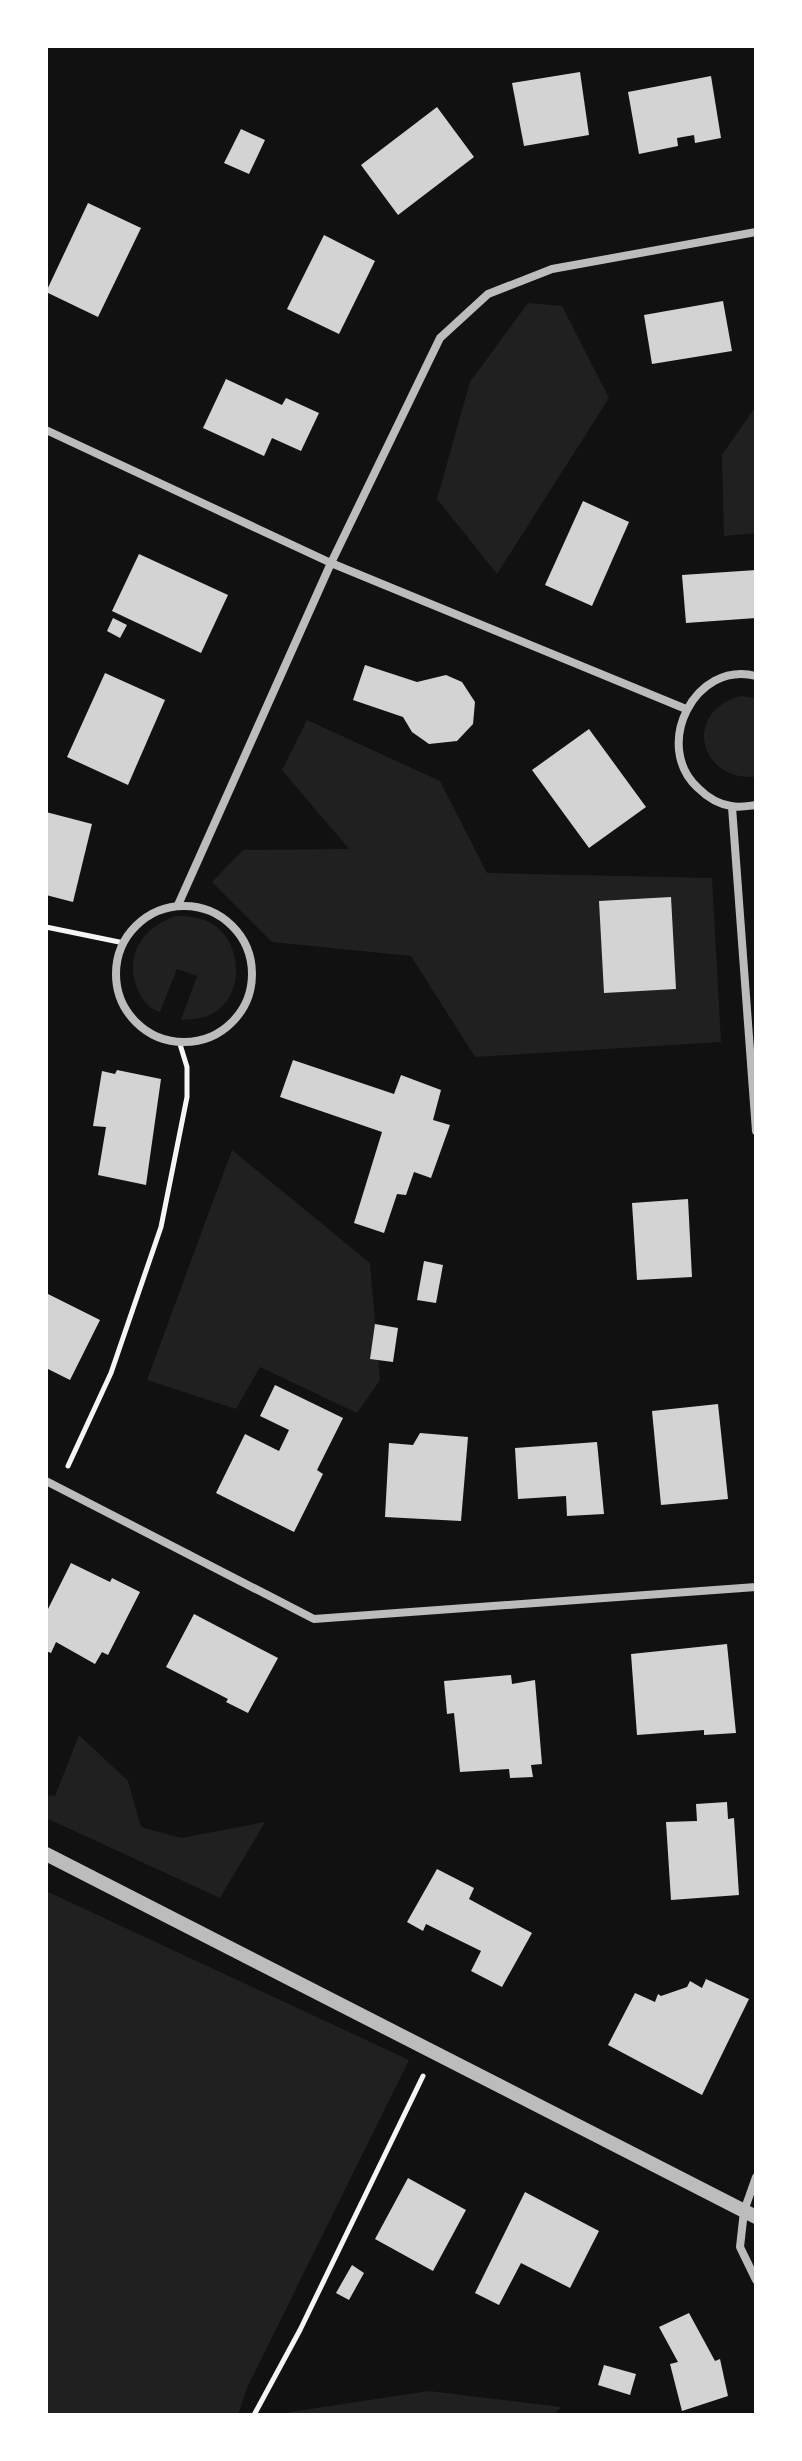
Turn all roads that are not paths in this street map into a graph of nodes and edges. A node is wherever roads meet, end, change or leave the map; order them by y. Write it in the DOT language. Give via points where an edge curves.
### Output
graph roads {
  1 [pos="756,232"];
  2 [pos="46,430"];
  3 [pos="331,563"];
  4 [pos="756,676"];
  5 [pos="686,709"];
  6 [pos="756,805"];
  7 [pos="732,807"];
  8 [pos="178,905"];
  9 [pos="756,1131"];
  10 [pos="46,1481"];
  11 [pos="756,1587"];
  12 [pos="46,1854"];
  13 [pos="756,2177"];
  14 [pos="750,2214"];
  15 [pos="756,2280"];
  1 -- 3 [label="street" via="552,269 488,294 440,338"];
  2 -- 3 [label="street"];
  3 -- 5 [label="street"];
  3 -- 8 [label="street"];
  4 -- 5 [label="street" via="723,677"];
  5 -- 7 [label="street" via="678,731 685,771 709,798"];
  6 -- 7 [label="street"];
  7 -- 9 [label="street"];
  8 -- 8 [label="street" via="213,912 228,921 244,939 252,961 252,985 233,1022 196,1041 155,1036 131,1017 116,983 118,960 136,926 155,911"];
  10 -- 11 [label="street" via="314,1619"];
  12 -- 14 [label="street"];
  13 -- 14 [label="street"];
  14 -- 15 [label="street" via="740,2247"];
}
